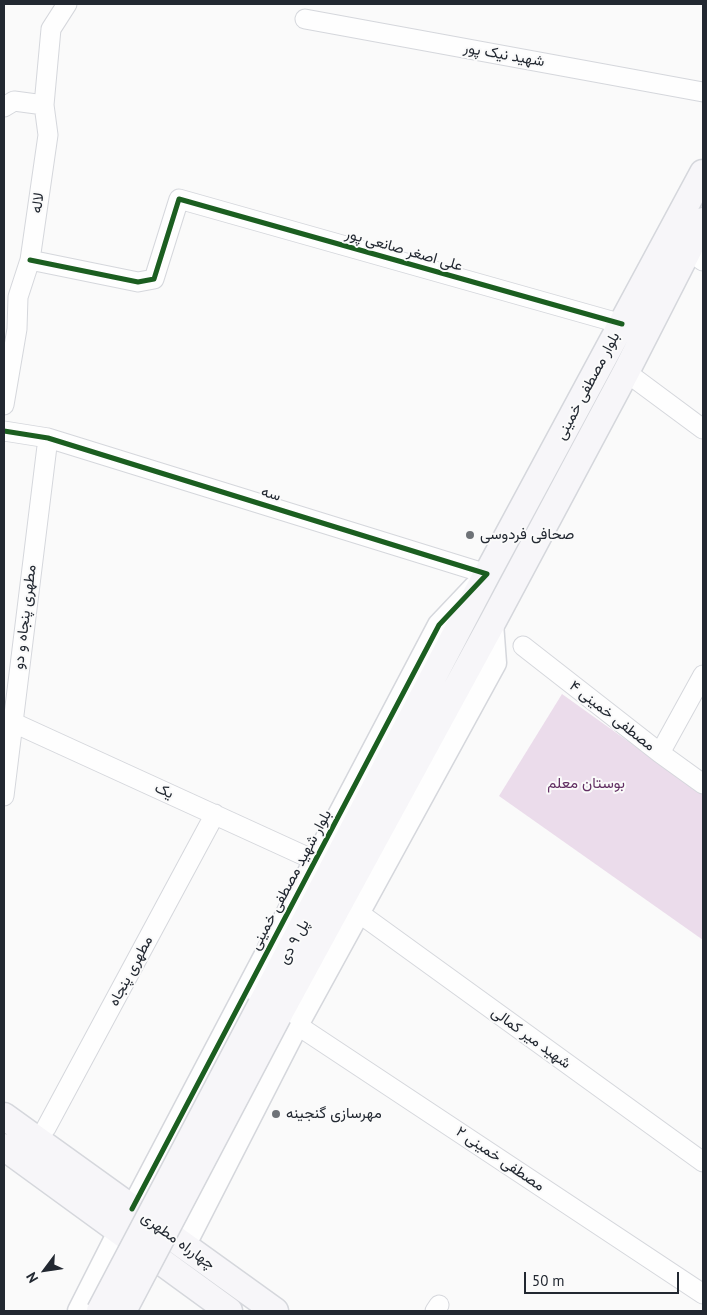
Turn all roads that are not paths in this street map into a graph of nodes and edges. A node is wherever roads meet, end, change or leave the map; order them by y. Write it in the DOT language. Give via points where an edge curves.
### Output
graph roads {
  1 [pos="67,4"];
  2 [pos="306,19"];
  3 [pos="703,92"];
  4 [pos="44,105"];
  5 [pos="4,107"];
  6 [pos="703,173"];
  7 [pos="703,222"];
  8 [pos="696,256"];
  9 [pos="30,260"];
  10 [pos="11,293"];
  11 [pos="622,324"];
  12 [pos="626,372"];
  13 [pos="4,404"];
  14 [pos="703,429"];
  15 [pos="4,432"];
  16 [pos="48,438"];
  17 [pos="487,574"];
  18 [pos="492,623"];
  19 [pos="523,646"];
  20 [pos="703,675"];
  21 [pos="12,722"];
  22 [pos="660,753"];
  23 [pos="703,784"];
  24 [pos="4,796"];
  25 [pos="215,814"];
  26 [pos="316,861"];
  27 [pos="359,913"];
  28 [pos="270,1010"];
  29 [pos="4,1116"];
  30 [pos="46,1128"];
  31 [pos="4,1147"];
  32 [pos="703,1162"];
  33 [pos="132,1209"];
  34 [pos="119,1232"];
  35 [pos="184,1246"];
  36 [pos="703,1294"];
  37 [pos="79,1311"];
  38 [pos="100,1311"];
  39 [pos="123,1311"];
  40 [pos="128,1311"];
  41 [pos="229,1311"];
  42 [pos="275,1311"];
  1 -- 4 [label="street, لاله" via="51,29"];
  2 -- 3 [label="street, شهید نیک پور"];
  4 -- 5 [label="street" via="14,102"];
  4 -- 9 [label="street, لاله" via="48,135"];
  6 -- 11 [label="main road, بلوار مصطفی خمینی"];
  7 -- 8 [label="main road, بلوار مصطفی خمینی"];
  8 -- 12 [label="main road, بلوار مصطفی خمینی"];
  9 -- 10 [label="street, لاله"];
  9 -- 11 [label="street, علی اصغر صانعی پور" via="138,282 154,279 179,199"];
  10 -- 13 [label="street, لاله" via="17,329"];
  11 -- 17 [label="main road, بلوار مصطفی خمینی"];
  12 -- 14 [label="street"];
  12 -- 18 [label="main road, بلوار مصطفی خمینی"];
  15 -- 16 [label="street, سه"];
  16 -- 17 [label="street, سه"];
  16 -- 21 [label="street, مطهری پنجاه و دو"];
  17 -- 26 [label="street, بلوار شهید مصطفی خمینی" via="439,625"];
  17 -- 28 [label="main road, پل ۹ دی"];
  18 -- 27 [label="street, بلوار شهید مصطفی خمینی" via="495,662"];
  18 -- 28 [label="main road, پل ۹ دی"];
  19 -- 22 [label="street, مصطفی خمینی ۴"];
  20 -- 22 [label="street"];
  21 -- 24 [label="street, مطهری پنجاه و دو"];
  21 -- 25 [label="street, یک"];
  22 -- 23 [label="street, مصطفی خمینی ۴"];
  25 -- 26 [label="street, یک"];
  25 -- 30 [label="street, مطهری پنجاه"];
  26 -- 28 [label="street, بلوار شهید مصطفی خمینی"];
  27 -- 28 [label="street, بلوار شهید مصطفی خمینی"];
  27 -- 32 [label="street, شهید میر کمالی"];
  28 -- 33 [label="street, بلوار شهید مصطفی خمینی"];
  28 -- 35 [label="street, بلوار شهید مصطفی خمینی"];
  28 -- 36 [label="street, مصطفی خمینی ۲"];
  28 -- 38 [label="main road, پل ۹ دی, bridge"];
  28 -- 39 [label="main road, پل ۹ دی, bridge"];
  29 -- 33 [label="main road, چهارراه مطهری"];
  31 -- 34 [label="main road, چهارراه مطهری"];
  33 -- 35 [label="main road, چهارراه مطهری"];
  34 -- 37 [label="street"];
  34 -- 41 [label="main road, چهارراه مطهری"];
  35 -- 42 [label="main road, چهارراه مطهری"];
  37 -- 40 [label="street" via="96,1299 107,1298"];
}
